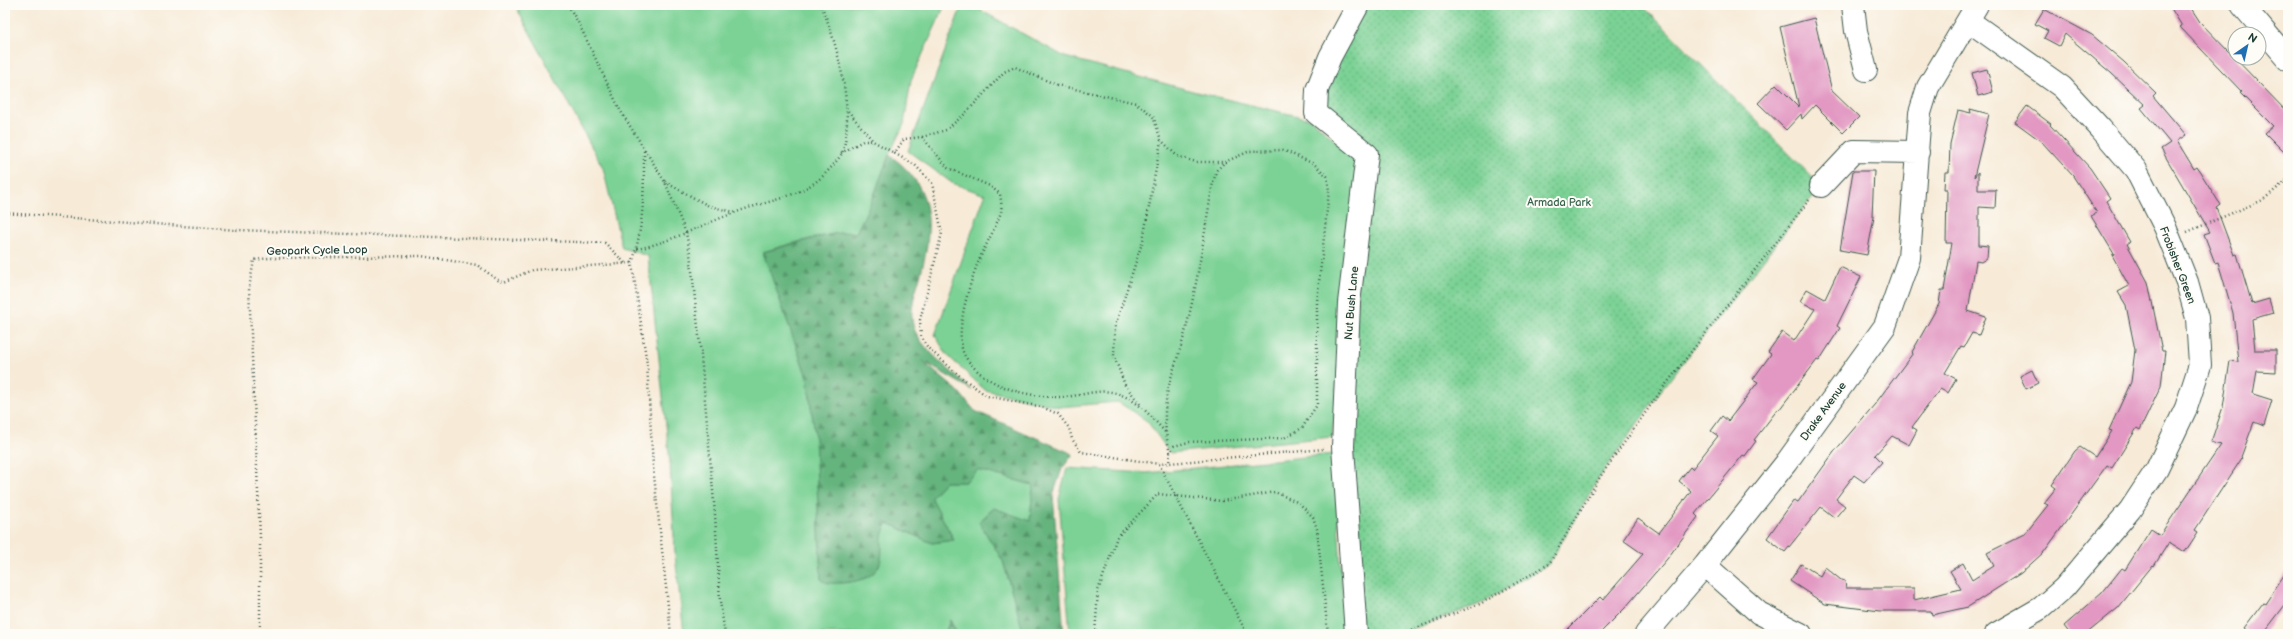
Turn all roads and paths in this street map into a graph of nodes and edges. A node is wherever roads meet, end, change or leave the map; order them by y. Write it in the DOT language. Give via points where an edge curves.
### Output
graph roads {
  1 [pos="568,5"];
  2 [pos="821,5"];
  3 [pos="1358,5"];
  4 [pos="1853,5"];
  5 [pos="2242,5"];
  6 [pos="1973,13"];
  7 [pos="2288,59"];
  8 [pos="1866,70"];
  9 [pos="848,111"];
  10 [pos="922,137"];
  11 [pos="1161,140"];
  12 [pos="873,141"];
  13 [pos="644,150"];
  14 [pos="1918,152"];
  15 [pos="842,153"];
  16 [pos="894,154"];
  17 [pos="1225,162"];
  18 [pos="2288,179"];
  19 [pos="665,182"];
  20 [pos="1821,186"];
  21 [pos="735,212"];
  22 [pos="5,213"];
  23 [pos="686,233"];
  24 [pos="2170,239"];
  25 [pos="637,249"];
  26 [pos="632,263"];
  27 [pos="626,264"];
  28 [pos="1142,406"];
  29 [pos="1164,432"];
  30 [pos="1344,447"];
  31 [pos="1170,453"];
  32 [pos="1169,463"];
  33 [pos="1159,464"];
  34 [pos="1175,495"];
  35 [pos="1705,565"];
  36 [pos="260,634"];
  37 [pos="671,634"];
  38 [pos="725,634"];
  39 [pos="1096,634"];
  40 [pos="1246,634"];
  41 [pos="1328,634"];
  42 [pos="1356,634"];
  43 [pos="1400,634"];
  44 [pos="1646,634"];
  45 [pos="1801,634"];
  46 [pos="1996,634"];
  1 -- 13 [label="path" via="620,110"];
  2 -- 9 [label="path" via="838,54"];
  3 -- 30 [label="street, Nut Bush Lane" via="1322,77 1317,90 1316,105 1316,113 1367,154 1350,303"];
  4 -- 8 [label="street" via="1856,31"];
  5 -- 7 [label="street"];
  6 -- 14 [label="street, Drake Avenue" via="1928,87 1920,113"];
  6 -- 24 [label="street, Frobisher Green" via="2062,88 2101,129 2136,170"];
  9 -- 12 [label="path"];
  9 -- 15 [label="path"];
  10 -- 11 [label="path" via="946,130 966,113 1004,72 1015,67 1057,85 1136,103 1153,116"];
  10 -- 16 [label="path" via="904,139"];
  10 -- 28 [label="path" via="948,168 990,186 1000,194 1001,211 976,266 964,310 960,339 968,361 982,374 1010,391 1061,397 1114,392"];
  11 -- 17 [label="path" via="1177,156 1196,162"];
  11 -- 28 [label="path" via="1143,240 1115,326 1114,356 1125,385"];
  12 -- 15 [label="path" via="863,141"];
  12 -- 16 [label="path"];
  13 -- 19 [label="path"];
  13 -- 25 [label="path" via="644,203"];
  14 -- 20 [label="street" via="1854,151"];
  14 -- 35 [label="street, Drake Avenue" via="1909,258 1885,326 1786,463"];
  15 -- 21 [label="path" via="825,174 806,187 773,202"];
  16 -- 33 [label="path" via="915,164 932,184 942,233 920,320 921,337 928,348 987,396 1042,407 1058,414 1069,428 1072,439 1081,452"];
  17 -- 29 [label="path" via="1217,170 1213,182 1188,320 1164,405"];
  17 -- 31 [label="path" via="1250,151 1283,150 1314,164 1327,176 1329,191 1317,301 1318,405 1302,428 1284,438 1189,442 1174,446"];
  18 -- 24 [label="path" via="2263,200"];
  19 -- 21 [label="path" via="709,206"];
  19 -- 23 [label="path"];
  20 -- 43 [label="path" via="1660,392 1600,476 1549,564 1480,604"];
  21 -- 23 [label="path"];
  22 -- 27 [label="path, Geopark Cycle Loop" via="237,230 606,243"];
  23 -- 25 [label="path"];
  23 -- 38 [label="path" via="701,355 720,601"];
  24 -- 46 [label="street, Frobisher Green" via="2188,282 2197,318 2200,365 2186,408 2157,469 2130,510 2064,588 2041,608"];
  25 -- 26 [label="path"];
  26 -- 27 [label="path, Geopark Cycle Loop"];
  26 -- 37 [label="path" via="647,364 653,466"];
  27 -- 36 [label="path, Geopark Cycle Loop" via="532,270 504,282 477,265 421,256 254,260 249,302 260,537"];
  28 -- 29 [label="path"];
  29 -- 31 [label="path"];
  30 -- 32 [label="path"];
  30 -- 42 [label="street, Nut Bush Lane"];
  31 -- 32 [label="path"];
  32 -- 33 [label="path"];
  33 -- 34 [label="path"];
  34 -- 39 [label="path" via="1158,494 1118,537 1098,591"];
  34 -- 40 [label="path"];
  34 -- 41 [label="path" via="1222,501 1275,492 1299,503 1313,517 1317,529"];
  35 -- 44 [label="street, Drake Avenue"];
  35 -- 45 [label="street" via="1759,613"];
}
